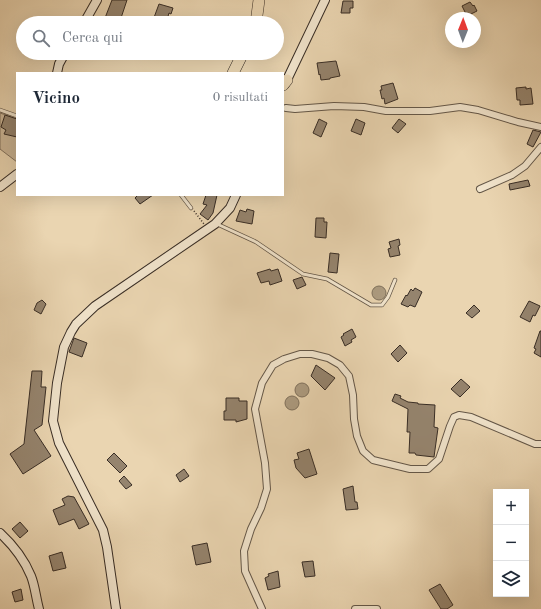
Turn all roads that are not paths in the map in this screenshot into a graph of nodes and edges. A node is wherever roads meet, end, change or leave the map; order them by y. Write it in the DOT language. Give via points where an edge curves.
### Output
graph roads {
  1 [pos="97,0"];
  2 [pos="259,0"];
  3 [pos="325,0"];
  4 [pos="88,16"];
  5 [pos="257,16"];
  6 [pos="61,60"];
  7 [pos="240,60"];
  8 [pos="57,72"];
  9 [pos="234,72"];
  10 [pos="284,85"];
  11 [pos="286,108"];
  12 [pos="0,110"];
  13 [pos="16,116"];
  14 [pos="541,127"];
  15 [pos="541,147"];
  16 [pos="16,175"];
  17 [pos="0,186"];
  18 [pos="480,189"];
  19 [pos="182,196"];
  20 [pos="236,196"];
  21 [pos="192,208"];
  22 [pos="215,224"];
  23 [pos="395,280"];
  24 [pos="541,444"];
  25 [pos="0,533"];
  26 [pos="39,609"];
  27 [pos="116,609"];
  28 [pos="262,609"];
  29 [pos="355,609"];
  30 [pos="377,609"];
  1 -- 4 [label="main road"];
  2 -- 5 [label="highway"];
  3 -- 10 [label="main road"];
  6 -- 8 [label="main road"];
  7 -- 9 [label="highway"];
  11 -- 14 [label="street" via="334,106 386,111 430,111 460,107"];
  12 -- 13 [label="lane"];
  15 -- 18 [label="street" via="525,166 512,175"];
  16 -- 17 [label="main road"];
  19 -- 21 [label="lane"];
  20 -- 22 [label="main road" via="230,208"];
  22 -- 23 [label="lane" via="256,242 303,274 327,278 371,305 382,305"];
  22 -- 27 [label="main road" via="95,306 76,324 64,347 54,407 54,426 59,444 103,530"];
  24 -- 28 [label="street" via="535,444 471,417 460,415 454,417 439,459 428,469 410,469 373,460 363,451 357,436 350,376 340,364 328,358 300,354 273,365 262,383 255,409 267,489 244,551 245,571"];
  25 -- 26 [label="main road" via="24,560 31,576"];
  29 -- 30 [label="street"];
}
